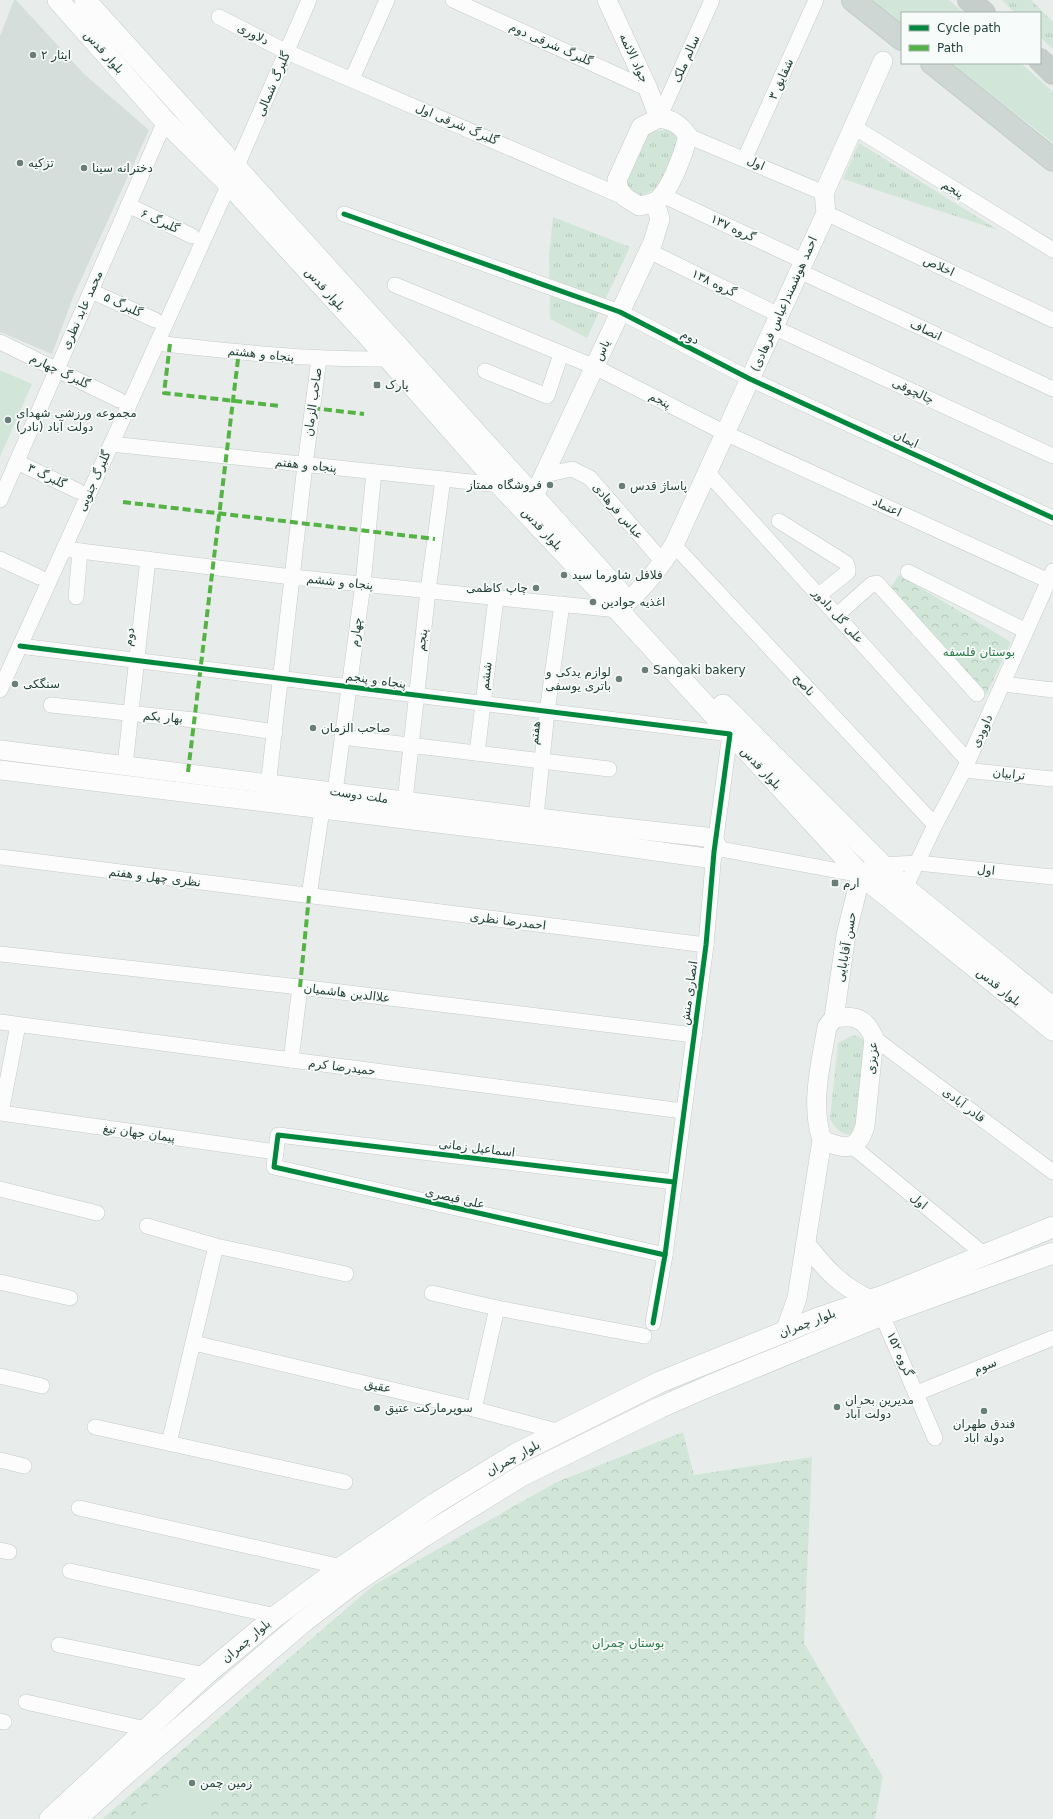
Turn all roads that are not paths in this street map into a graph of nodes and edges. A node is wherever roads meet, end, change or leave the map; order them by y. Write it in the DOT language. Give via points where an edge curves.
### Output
graph roads {
  1 [pos="58,0"];
  2 [pos="84,0"];
  3 [pos="309,0"];
  4 [pos="387,0"];
  5 [pos="453,0"];
  6 [pos="712,0"];
  7 [pos="816,0"];
  8 [pos="853,0"];
  9 [pos="969,0"];
  10 [pos="611,3"];
  11 [pos="983,12"];
  12 [pos="219,17"];
  13 [pos="901,38"];
  14 [pos="287,52"];
  15 [pos="883,61"];
  16 [pos="1041,61"];
  17 [pos="933,64"];
  18 [pos="1053,73"];
  19 [pos="352,79"];
  20 [pos="648,89"];
  21 [pos="659,118"];
  22 [pos="165,120"];
  23 [pos="854,128"];
  24 [pos="688,136"];
  25 [pos="745,158"];
  26 [pos="1053,160"];
  27 [pos="233,176"];
  28 [pos="824,193"];
  29 [pos="626,198"];
  30 [pos="658,199"];
  31 [pos="128,206"];
  32 [pos="826,213"];
  33 [pos="344,214"];
  34 [pos="192,236"];
  35 [pos="1053,250"];
  36 [pos="649,251"];
  37 [pos="801,266"];
  38 [pos="395,285"];
  39 [pos="91,291"];
  40 [pos="620,312"];
  41 [pos="155,320"];
  42 [pos="1053,320"];
  43 [pos="776,321"];
  44 [pos="360,328"];
  45 [pos="0,342"];
  46 [pos="157,343"];
  47 [pos="561,354"];
  48 [pos="319,359"];
  49 [pos="358,359"];
  50 [pos="389,359"];
  51 [pos="594,367"];
  52 [pos="57,369"];
  53 [pos="484,371"];
  54 [pos="750,379"];
  55 [pos="1053,389"];
  56 [pos="119,400"];
  57 [pos="725,432"];
  58 [pos="111,444"];
  59 [pos="1053,456"];
  60 [pos="16,462"];
  61 [pos="305,465"];
  62 [pos="374,472"];
  63 [pos="708,472"];
  64 [pos="544,475"];
  65 [pos="443,480"];
  66 [pos="500,485"];
  67 [pos="78,491"];
  68 [pos="534,496"];
  69 [pos="0,500"];
  70 [pos="1053,518"];
  71 [pos="779,521"];
  72 [pos="674,545"];
  73 [pos="64,549"];
  74 [pos="80,551"];
  75 [pos="0,559"];
  76 [pos="148,559"];
  77 [pos="663,562"];
  78 [pos="908,572"];
  79 [pos="1051,576"];
  80 [pos="39,577"];
  81 [pos="292,577"];
  82 [pos="363,584"];
  83 [pos="428,591"];
  84 [pos="819,595"];
  85 [pos="76,597"];
  86 [pos="496,598"];
  87 [pos="1047,598"];
  88 [pos="562,604"];
  89 [pos="623,606"];
  90 [pos="837,615"];
  91 [pos="1026,631"];
  92 [pos="20,646"];
  93 [pos="136,661"];
  94 [pos="281,679"];
  95 [pos="1003,684"];
  96 [pos="348,686"];
  97 [pos="0,690"];
  98 [pos="1053,690"];
  99 [pos="977,694"];
  100 [pos="416,696"];
  101 [pos="483,704"];
  102 [pos="50,705"];
  103 [pos="547,712"];
  104 [pos="130,714"];
  105 [pos="275,732"];
  106 [pos="730,734"];
  107 [pos="342,737"];
  108 [pos="410,746"];
  109 [pos="0,750"];
  110 [pos="477,753"];
  111 [pos="542,762"];
  112 [pos="125,765"];
  113 [pos="966,766"];
  114 [pos="609,769"];
  115 [pos="0,770"];
  116 [pos="1053,779"];
  117 [pos="268,783"];
  118 [pos="335,792"];
  119 [pos="405,801"];
  120 [pos="266,804"];
  121 [pos="322,810"];
  122 [pos="536,817"];
  123 [pos="935,825"];
  124 [pos="715,848"];
  125 [pos="0,857"];
  126 [pos="918,863"];
  127 [pos="880,865"];
  128 [pos="861,875"];
  129 [pos="1053,877"];
  130 [pos="905,888"];
  131 [pos="309,896"];
  132 [pos="706,945"];
  133 [pos="0,954"];
  134 [pos="300,987"];
  135 [pos="1053,1008"];
  136 [pos="834,1018"];
  137 [pos="0,1022"];
  138 [pos="18,1024"];
  139 [pos="1053,1030"];
  140 [pos="694,1035"];
  141 [pos="874,1038"];
  142 [pos="291,1060"];
  143 [pos="683,1111"];
  144 [pos="1,1114"];
  145 [pos="278,1134"];
  146 [pos="822,1140"];
  147 [pos="852,1146"];
  148 [pos="276,1152"];
  149 [pos="1053,1172"];
  150 [pos="674,1182"];
  151 [pos="0,1189"];
  152 [pos="97,1213"];
  153 [pos="147,1226"];
  154 [pos="1053,1227"];
  155 [pos="806,1244"];
  156 [pos="216,1246"];
  157 [pos="1053,1253"];
  158 [pos="664,1255"];
  159 [pos="986,1256"];
  160 [pos="346,1274"];
  161 [pos="0,1282"];
  162 [pos="432,1293"];
  163 [pos="70,1298"];
  164 [pos="497,1308"];
  165 [pos="876,1308"];
  166 [pos="653,1323"];
  167 [pos="785,1332"];
  168 [pos="644,1336"];
  169 [pos="1053,1338"];
  170 [pos="194,1343"];
  171 [pos="0,1376"];
  172 [pos="42,1386"];
  173 [pos="917,1393"];
  174 [pos="474,1409"];
  175 [pos="95,1427"];
  176 [pos="560,1432"];
  177 [pos="936,1438"];
  178 [pos="168,1443"];
  179 [pos="0,1460"];
  180 [pos="24,1466"];
  181 [pos="345,1482"];
  182 [pos="79,1508"];
  183 [pos="342,1567"];
  184 [pos="70,1571"];
  185 [pos="276,1616"];
  186 [pos="59,1645"];
  187 [pos="205,1675"];
  188 [pos="26,1702"];
  189 [pos="146,1729"];
  190 [pos="50,1819"];
  191 [pos="76,1819"];
  1 -- 22 [label="main road, بلوار قدس"];
  2 -- 27 [label="main road, بلوار قدس"];
  3 -- 14 [label="street, گلبرگ شمالی"];
  4 -- 19 [label="street"];
  5 -- 20 [label="street, گلبرگ شرقی دوم"];
  6 -- 21 [label="street, سالم ملک"];
  7 -- 25 [label="street, شقایق ۳"];
  8 -- 13 [label="main road"];
  9 -- 11 [label="highway"];
  10 -- 20 [label="street, جواد الائمه"];
  12 -- 14 [label="street, دلاوری"];
  14 -- 19 [label="street, گلبرگ شرقی اول"];
  14 -- 27 [label="street, گلبرگ شمالی"];
  15 -- 23 [label="street"];
  16 -- 18 [label="highway"];
  17 -- 26 [label="main road"];
  19 -- 29 [label="street, گلبرگ شرقی اول"];
  20 -- 21 [label="street, جواد الائمه"];
  21 -- 24 [label="street" via="672,120 682,127"];
  21 -- 29 [label="street" via="641,127 617,180 619,190"];
  22 -- 27 [label="main road, بلوار قدس"];
  22 -- 31 [label="street, محمد عابد نظری"];
  23 -- 28 [label="street"];
  23 -- 35 [label="street, پنجم"];
  24 -- 25 [label="street, اول"];
  24 -- 30 [label="street" via="678,169"];
  25 -- 28 [label="street, اول"];
  27 -- 44 [label="main road, بلوار قدس"];
  27 -- 46 [label="street, گلبرگ جنوبی"];
  27 -- 68 [label="main road, بلوار قدس"];
  28 -- 32 [label="street"];
  29 -- 30 [label="street" via="639,206"];
  30 -- 36 [label="street, یاس" via="660,219"];
  30 -- 37 [label="street, گروه ۱۳۷"];
  31 -- 34 [label="street, گلبرگ ۶"];
  31 -- 39 [label="street, محمد عابد نظری"];
  32 -- 37 [label="street, احمد هوشمند(عباس فرهادی)"];
  32 -- 42 [label="street, اخلاص"];
  33 -- 40 [label="street, دوم"];
  36 -- 40 [label="street, یاس"];
  36 -- 43 [label="street, گروه ۱۳۸"];
  37 -- 43 [label="street, احمد هوشمند(عباس فرهادی)"];
  37 -- 55 [label="street, انصاف"];
  38 -- 47 [label="street, پنجم"];
  39 -- 41 [label="street, گلبرگ ۵"];
  39 -- 52 [label="street, محمد عابد نظری"];
  40 -- 51 [label="street, یاس"];
  40 -- 54 [label="street, دوم"];
  43 -- 54 [label="street, احمد هوشمند(عباس فرهادی)"];
  43 -- 59 [label="street, چالچوقی"];
  44 -- 49 [label="street" via="362,342"];
  44 -- 50 [label="main road, بلوار قدس"];
  45 -- 52 [label="street, گلبرگ چهارم"];
  46 -- 48 [label="street, پنجاه و هشتم"];
  46 -- 58 [label="street, گلبرگ جنوبی"];
  47 -- 51 [label="street, پنجم"];
  47 -- 53 [label="street" via="547,396"];
  48 -- 49 [label="street, پنجاه و هشتم"];
  48 -- 61 [label="street, صاحب الزمان"];
  49 -- 50 [label="street, پنجاه و هشتم"];
  50 -- 66 [label="main road, بلوار قدس"];
  51 -- 57 [label="street, پنجم"];
  51 -- 64 [label="street, یاس"];
  52 -- 56 [label="street, گلبرگ چهارم"];
  52 -- 60 [label="street, محمد عابد نظری"];
  54 -- 57 [label="street, احمد هوشمند(عباس فرهادی)"];
  54 -- 70 [label="street, ایمان"];
  57 -- 63 [label="street, احمد هوشمند(عباس فرهادی)"];
  57 -- 79 [label="street, اعتماد"];
  58 -- 61 [label="street, پنجاه و هفتم"];
  58 -- 73 [label="street, گلبرگ جنوبی"];
  60 -- 67 [label="street, گلبرگ ۳"];
  60 -- 69 [label="street, محمد عابد نظری"];
  61 -- 62 [label="street, پنجاه و هفتم"];
  61 -- 81 [label="street, صاحب الزمان"];
  62 -- 65 [label="street, پنجاه و هفتم"];
  62 -- 82 [label="street, چهارم"];
  63 -- 72 [label="street, احمد هوشمند(عباس فرهادی)"];
  63 -- 84 [label="street, علی گل دادور"];
  64 -- 68 [label="street, یاس"];
  64 -- 77 [label="street, عباس فرهادی" via="572,469 590,478"];
  65 -- 66 [label="street, پنجاه و هفتم"];
  65 -- 83 [label="street, پنجم"];
  66 -- 89 [label="main road, بلوار قدس"];
  68 -- 89 [label="main road, بلوار قدس"];
  71 -- 84 [label="street" via="846,563 848,572"];
  72 -- 77 [label="street, احمد هوشمند(عباس فرهادی)"];
  72 -- 123 [label="street, ناصح"];
  73 -- 74 [label="street, پنجاه و ششم"];
  73 -- 92 [label="street, گلبرگ جنوبی"];
  74 -- 76 [label="street, پنجاه و ششم"];
  74 -- 85 [label="street"];
  75 -- 80 [label="street"];
  76 -- 81 [label="street, پنجاه و ششم"];
  76 -- 93 [label="street, دوم"];
  77 -- 89 [label="street, احمد هوشمند(عباس فرهادی)"];
  78 -- 91 [label="street"];
  79 -- 87 [label="street, داوودی"];
  81 -- 82 [label="street, پنجاه و ششم"];
  81 -- 94 [label="street, صاحب الزمان"];
  82 -- 83 [label="street, پنجاه و ششم"];
  82 -- 96 [label="street, چهارم"];
  83 -- 86 [label="street, پنجاه و ششم"];
  83 -- 100 [label="street, پنجم"];
  84 -- 90 [label="street, علی گل دادور"];
  86 -- 88 [label="street, پنجاه و ششم"];
  86 -- 101 [label="street, ششم"];
  87 -- 91 [label="street, داوودی"];
  88 -- 89 [label="street, پنجاه و ششم"];
  88 -- 103 [label="street, هفتم"];
  89 -- 106 [label="main road, بلوار قدس"];
  89 -- 127 [label="main road, بلوار قدس"];
  90 -- 99 [label="street" via="872,584 877,583"];
  90 -- 113 [label="street, علی گل دادور"];
  91 -- 95 [label="street, داوودی"];
  92 -- 93 [label="street, پنجاه و پنجم"];
  92 -- 97 [label="street, گلبرگ جنوبی"];
  93 -- 94 [label="street, پنجاه و پنجم"];
  93 -- 104 [label="street, دوم"];
  94 -- 96 [label="street, پنجاه و پنجم"];
  94 -- 105 [label="street, صاحب الزمان"];
  95 -- 98 [label="street"];
  95 -- 113 [label="street, داوودی"];
  96 -- 100 [label="street, پنجاه و پنجم"];
  96 -- 107 [label="street, چهارم"];
  100 -- 101 [label="street, پنجاه و پنجم"];
  100 -- 108 [label="street, پنجم"];
  101 -- 103 [label="street, پنجاه و پنجم"];
  101 -- 110 [label="street, ششم"];
  102 -- 104 [label="street, بهار یکم"];
  103 -- 106 [label="street, پنجاه و پنجم"];
  103 -- 111 [label="street, هفتم"];
  104 -- 105 [label="street, بهار یکم"];
  104 -- 112 [label="street, دوم"];
  105 -- 117 [label="street, صاحب الزمان"];
  106 -- 124 [label="street, انصاری منش"];
  106 -- 128 [label="main road, بلوار قدس"];
  107 -- 108 [label="street"];
  107 -- 118 [label="street, چهارم"];
  108 -- 110 [label="street"];
  108 -- 119 [label="street, پنجم"];
  109 -- 112 [label="street, ملت دوست"];
  110 -- 111 [label="street"];
  111 -- 114 [label="street"];
  111 -- 122 [label="street, هفتم"];
  112 -- 117 [label="street, ملت دوست"];
  113 -- 116 [label="street, ترابیان"];
  113 -- 123 [label="street, داوودی"];
  115 -- 120 [label="street, ملت دوست"];
  117 -- 118 [label="street, ملت دوست"];
  117 -- 120 [label="street, صاحب الزمان"];
  118 -- 119 [label="street, ملت دوست"];
  119 -- 122 [label="street, ملت دوست"];
  120 -- 121 [label="street, ملت دوست"];
  121 -- 124 [label="street, ملت دوست" via="706,858"];
  121 -- 131 [label="street"];
  122 -- 124 [label="street, ملت دوست" via="706,837"];
  123 -- 126 [label="street, داوودی"];
  124 -- 128 [label="street"];
  124 -- 132 [label="street, انصاری منش"];
  125 -- 131 [label="street, نظری چهل و هفتم"];
  126 -- 127 [label="street, اول"];
  126 -- 129 [label="street, اول"];
  126 -- 130 [label="street, داوودی"];
  127 -- 128 [label="street"];
  127 -- 130 [label="main road, بلوار قدس"];
  128 -- 136 [label="street, حسن آقابابایی" via="846,935"];
  128 -- 139 [label="main road, بلوار قدس"];
  130 -- 135 [label="main road, بلوار قدس"];
  131 -- 132 [label="street, احمدرضا نظری"];
  132 -- 140 [label="street, انصاری منش"];
  133 -- 134 [label="street, علاالدین هاشمیان"];
  134 -- 140 [label="street, علاالدین هاشمیان"];
  134 -- 142 [label="street"];
  136 -- 141 [label="street, عزیزی" via="848,1016 862,1020"];
  136 -- 146 [label="street" via="828,1027 817,1094 817,1125"];
  137 -- 138 [label="street, حمیدرضا کرم"];
  138 -- 142 [label="street, حمیدرضا کرم"];
  138 -- 144 [label="street"];
  140 -- 143 [label="street, انصاری منش"];
  141 -- 147 [label="street, عزیزی" via="865,1126 861,1140"];
  141 -- 149 [label="street, قادر آبادی"];
  142 -- 143 [label="street, حمیدرضا کرم"];
  143 -- 150 [label="street, انصاری منش"];
  144 -- 148 [label="street, پیمان جهان تیغ"];
  145 -- 148 [label="street, علی قیصری"];
  145 -- 150 [label="street, اسماعیل زمانی"];
  146 -- 147 [label="street" via="836,1146"];
  146 -- 155 [label="street"];
  147 -- 159 [label="street, اول"];
  148 -- 158 [label="street, علی قیصری" via="274,1167"];
  150 -- 158 [label="street, انصاری منش"];
  151 -- 152 [label="street"];
  153 -- 156 [label="street"];
  154 -- 159 [label="main road, بلوار چمران"];
  155 -- 165 [label="street" via="825,1268 847,1288"];
  155 -- 167 [label="street" via="798,1298"];
  156 -- 160 [label="street"];
  156 -- 170 [label="street"];
  157 -- 165 [label="main road, بلوار چمران"];
  158 -- 166 [label="street, انصاری منش"];
  159 -- 165 [label="main road, بلوار چمران"];
  161 -- 163 [label="street"];
  162 -- 164 [label="street"];
  164 -- 168 [label="street"];
  164 -- 174 [label="street"];
  165 -- 167 [label="main road, بلوار چمران"];
  165 -- 173 [label="street, گروه ۱۵۲"];
  165 -- 191 [label="main road, بلوار چمران" via="659,1408 521,1476 424,1536 351,1585 302,1623"];
  167 -- 176 [label="main road, بلوار چمران" via="660,1382"];
  169 -- 173 [label="street, سوم"];
  170 -- 174 [label="street, عقیق"];
  170 -- 178 [label="street"];
  171 -- 172 [label="street"];
  173 -- 177 [label="street, گروه ۱۵۲"];
  174 -- 176 [label="street, عقیق"];
  175 -- 178 [label="street"];
  176 -- 183 [label="main road, بلوار چمران" via="516,1454 436,1503"];
  178 -- 181 [label="street"];
  179 -- 180 [label="street"];
  182 -- 183 [label="street"];
  183 -- 185 [label="main road, بلوار چمران"];
  184 -- 185 [label="street"];
  185 -- 187 [label="main road, بلوار چمران"];
  186 -- 187 [label="street"];
  187 -- 189 [label="main road, بلوار چمران"];
  188 -- 189 [label="street"];
  189 -- 190 [label="main road, بلوار چمران"];
}
